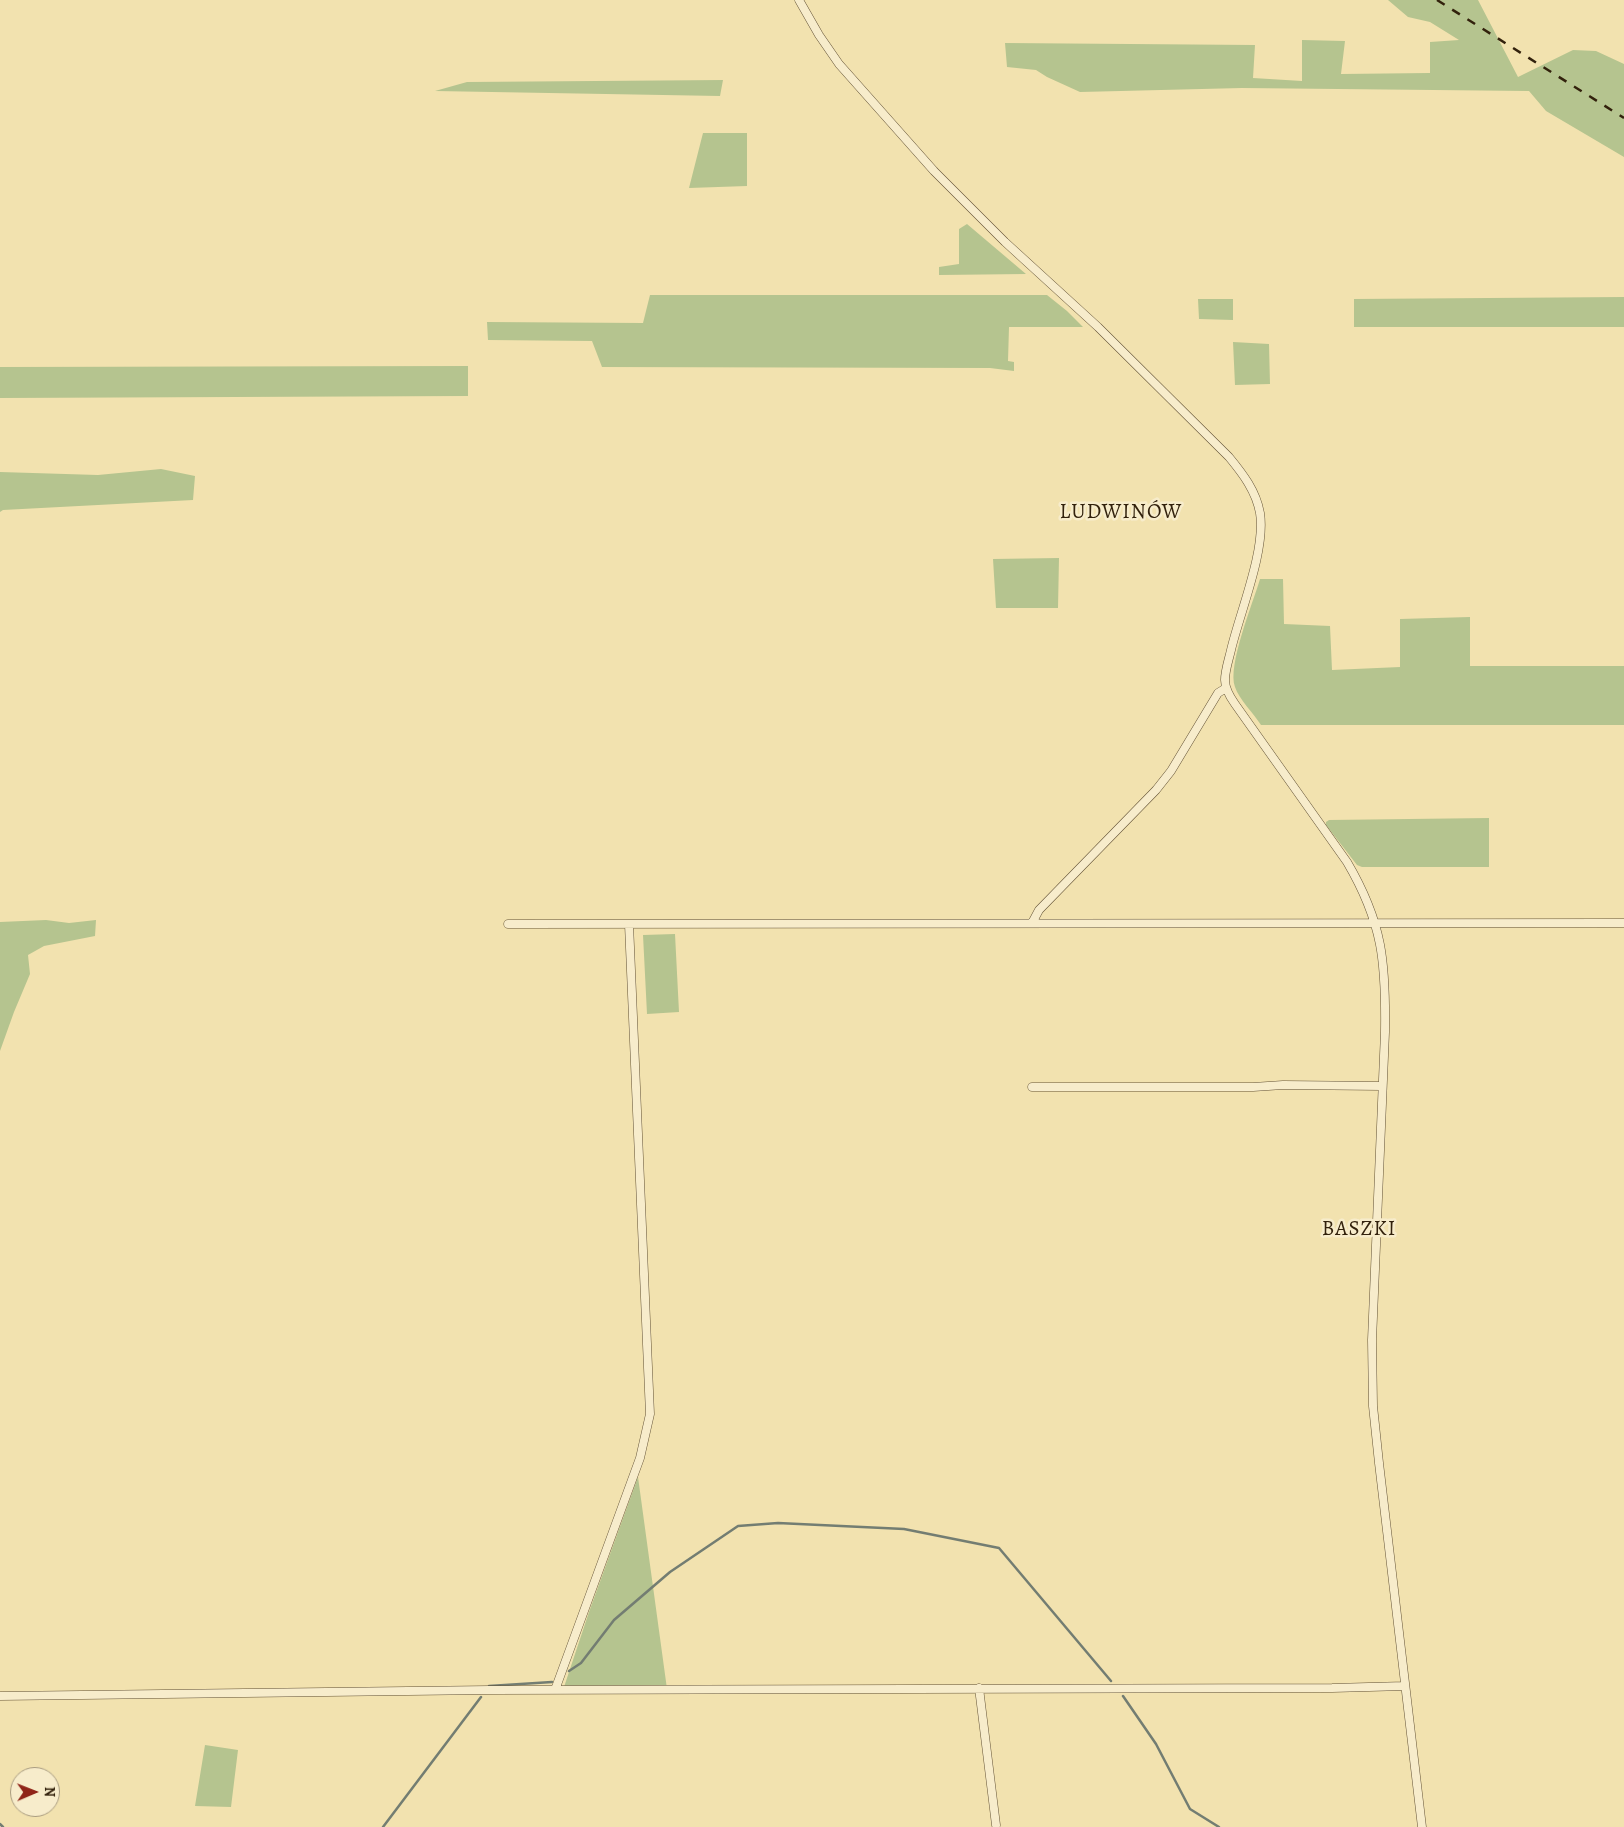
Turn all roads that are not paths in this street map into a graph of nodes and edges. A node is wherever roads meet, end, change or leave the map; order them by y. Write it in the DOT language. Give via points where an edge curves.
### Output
graph roads {
  1 [pos="799,0"];
  2 [pos="1226,688"];
  3 [pos="1375,922"];
  4 [pos="1032,923"];
  5 [pos="1624,923"];
  6 [pos="508,924"];
  7 [pos="629,924"];
  8 [pos="1382,1086"];
  9 [pos="1032,1087"];
  10 [pos="1405,1686"];
  11 [pos="979,1688"];
  12 [pos="555,1690"];
  13 [pos="0,1696"];
  14 [pos="996,1826"];
  15 [pos="1422,1827"];
  1 -- 2 [label="street" via="839,64 934,171 1132,360 1229,457 1248,481 1259,508 1261,534 1228,660"];
  2 -- 3 [label="street" via="1234,704 1347,862"];
  2 -- 4 [label="street" via="1218,693 1161,784 1038,910"];
  3 -- 4 [label="street"];
  3 -- 5 [label="street"];
  3 -- 8 [label="street" via="1385,986"];
  4 -- 7 [label="street"];
  6 -- 7 [label="street"];
  7 -- 12 [label="street" via="650,1414 640,1458"];
  8 -- 9 [label="street"];
  8 -- 10 [label="street" via="1372,1376"];
  10 -- 11 [label="street"];
  10 -- 15 [label="street"];
  11 -- 12 [label="street"];
  11 -- 14 [label="street"];
  12 -- 13 [label="street"];
}
